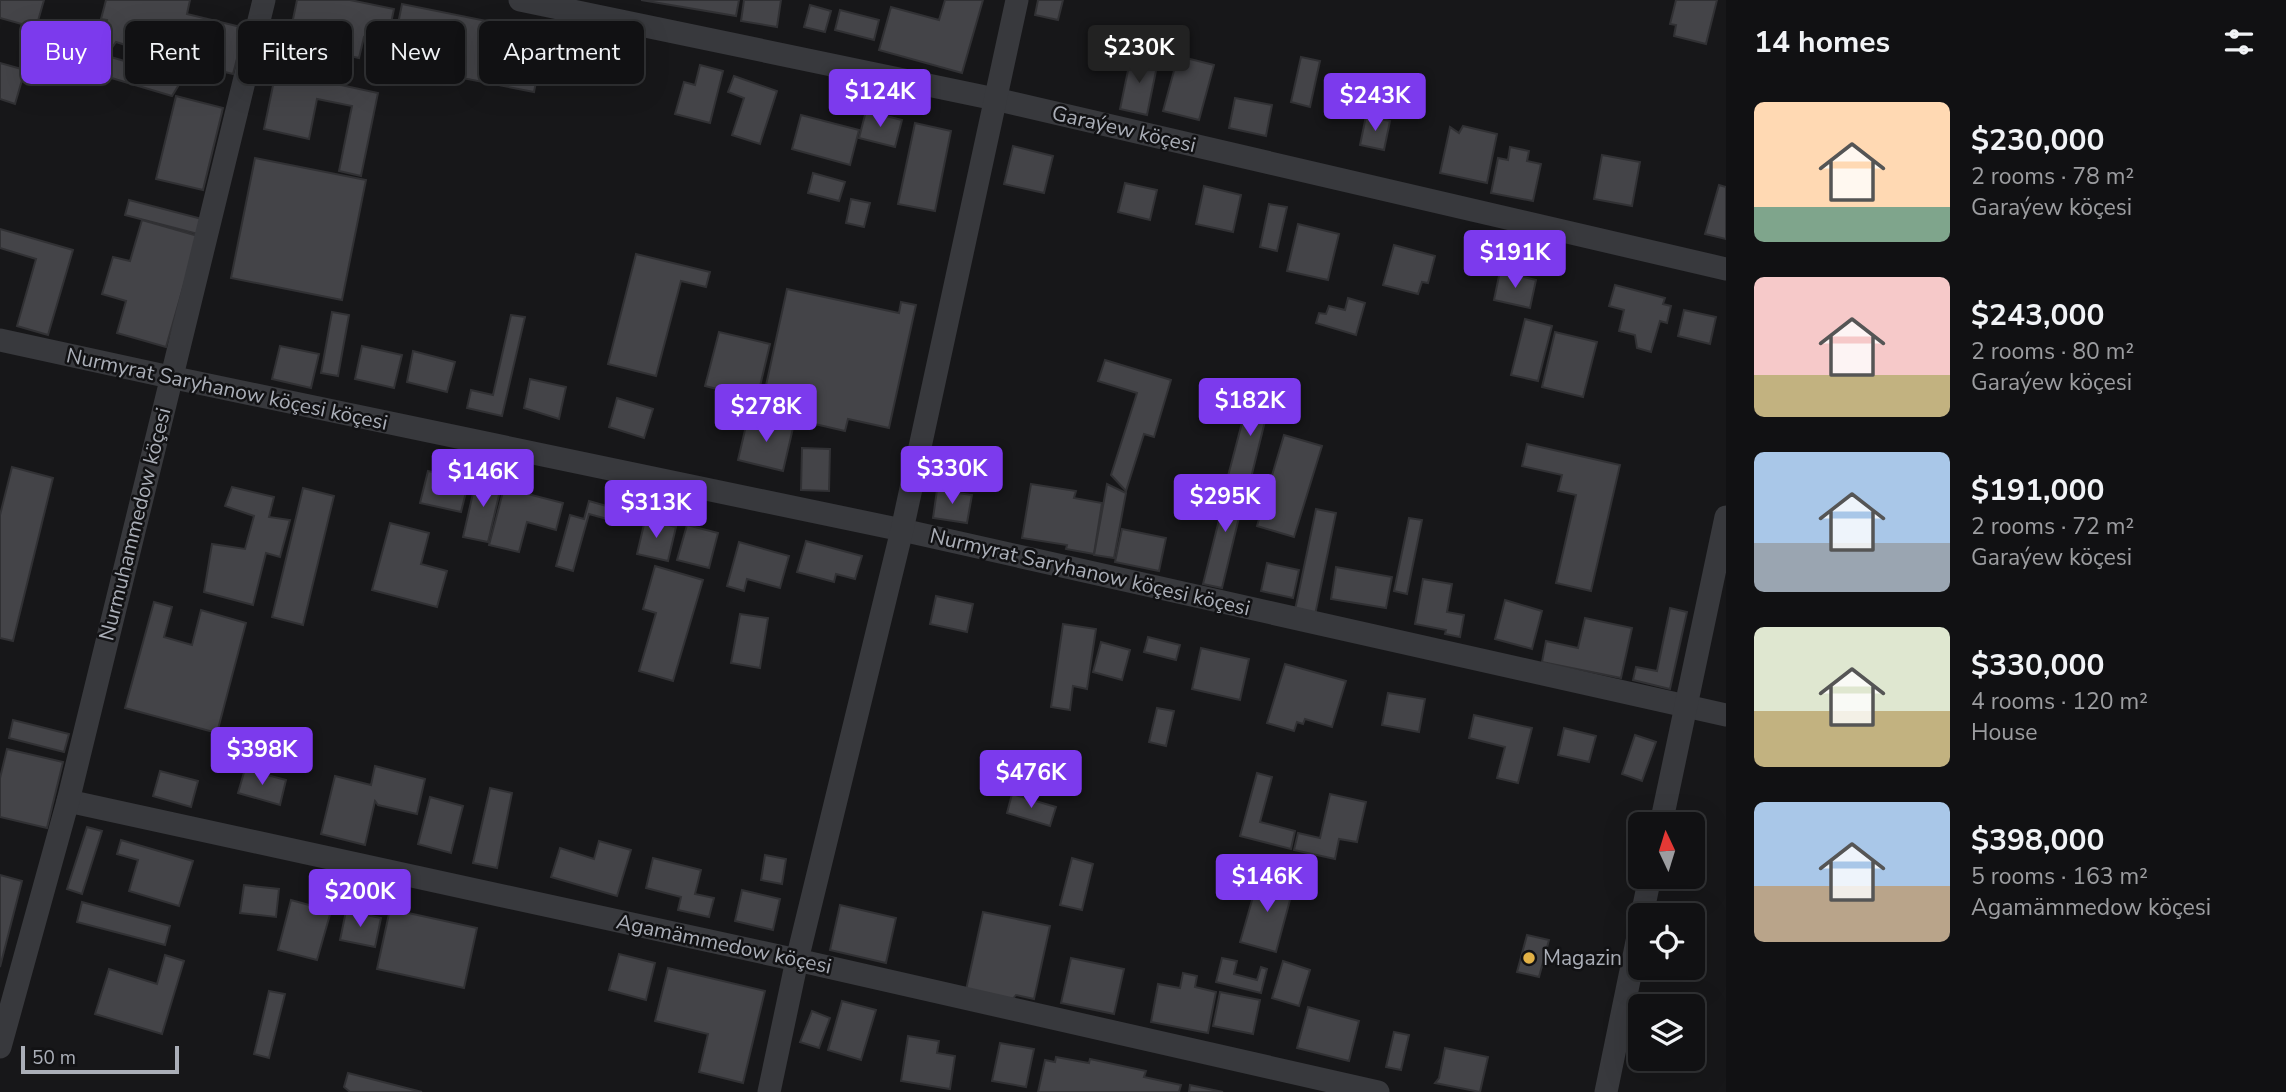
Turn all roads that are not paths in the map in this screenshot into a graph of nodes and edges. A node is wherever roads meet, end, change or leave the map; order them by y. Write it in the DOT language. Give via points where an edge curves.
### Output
graph roads {
  1 [pos="264,0"];
  2 [pos="520,0"];
  3 [pos="1017,0"];
  4 [pos="995,99"];
  5 [pos="1726,269"];
  6 [pos="0,340"];
  7 [pos="170,377"];
  8 [pos="1726,517"];
  9 [pos="902,530"];
  10 [pos="1685,705"];
  11 [pos="1726,715"];
  12 [pos="68,801"];
  13 [pos="1663,812"];
  14 [pos="797,960"];
  15 [pos="1629,980"];
  16 [pos="0,1047"];
  17 [pos="769,1092"];
  18 [pos="1378,1092"];
  19 [pos="1606,1092"];
  1 -- 7 [label="street, Nurmuhammedow köçesi"];
  2 -- 4 [label="street, Garaýew köçesi"];
  3 -- 4 [label="street"];
  4 -- 5 [label="street, Garaýew köçesi"];
  4 -- 9 [label="street"];
  6 -- 7 [label="street, Nurmyrat Saryhanow köçesi köçesi"];
  7 -- 9 [label="street, Nurmyrat Saryhanow köçesi köçesi"];
  7 -- 12 [label="street, Nurmuhammedow köçesi"];
  8 -- 10 [label="street"];
  9 -- 10 [label="street, Nurmyrat Saryhanow köçesi köçesi"];
  9 -- 14 [label="street"];
  10 -- 11 [label="street, Nurmyrat Saryhanow köçesi köçesi"];
  10 -- 13 [label="street"];
  12 -- 14 [label="street, Agamämmedow köçesi"];
  12 -- 16 [label="street, Nurmuhammedow köçesi"];
  14 -- 17 [label="street"];
  14 -- 18 [label="street, Agamämmedow köçesi"];
  15 -- 19 [label="street"];
}
